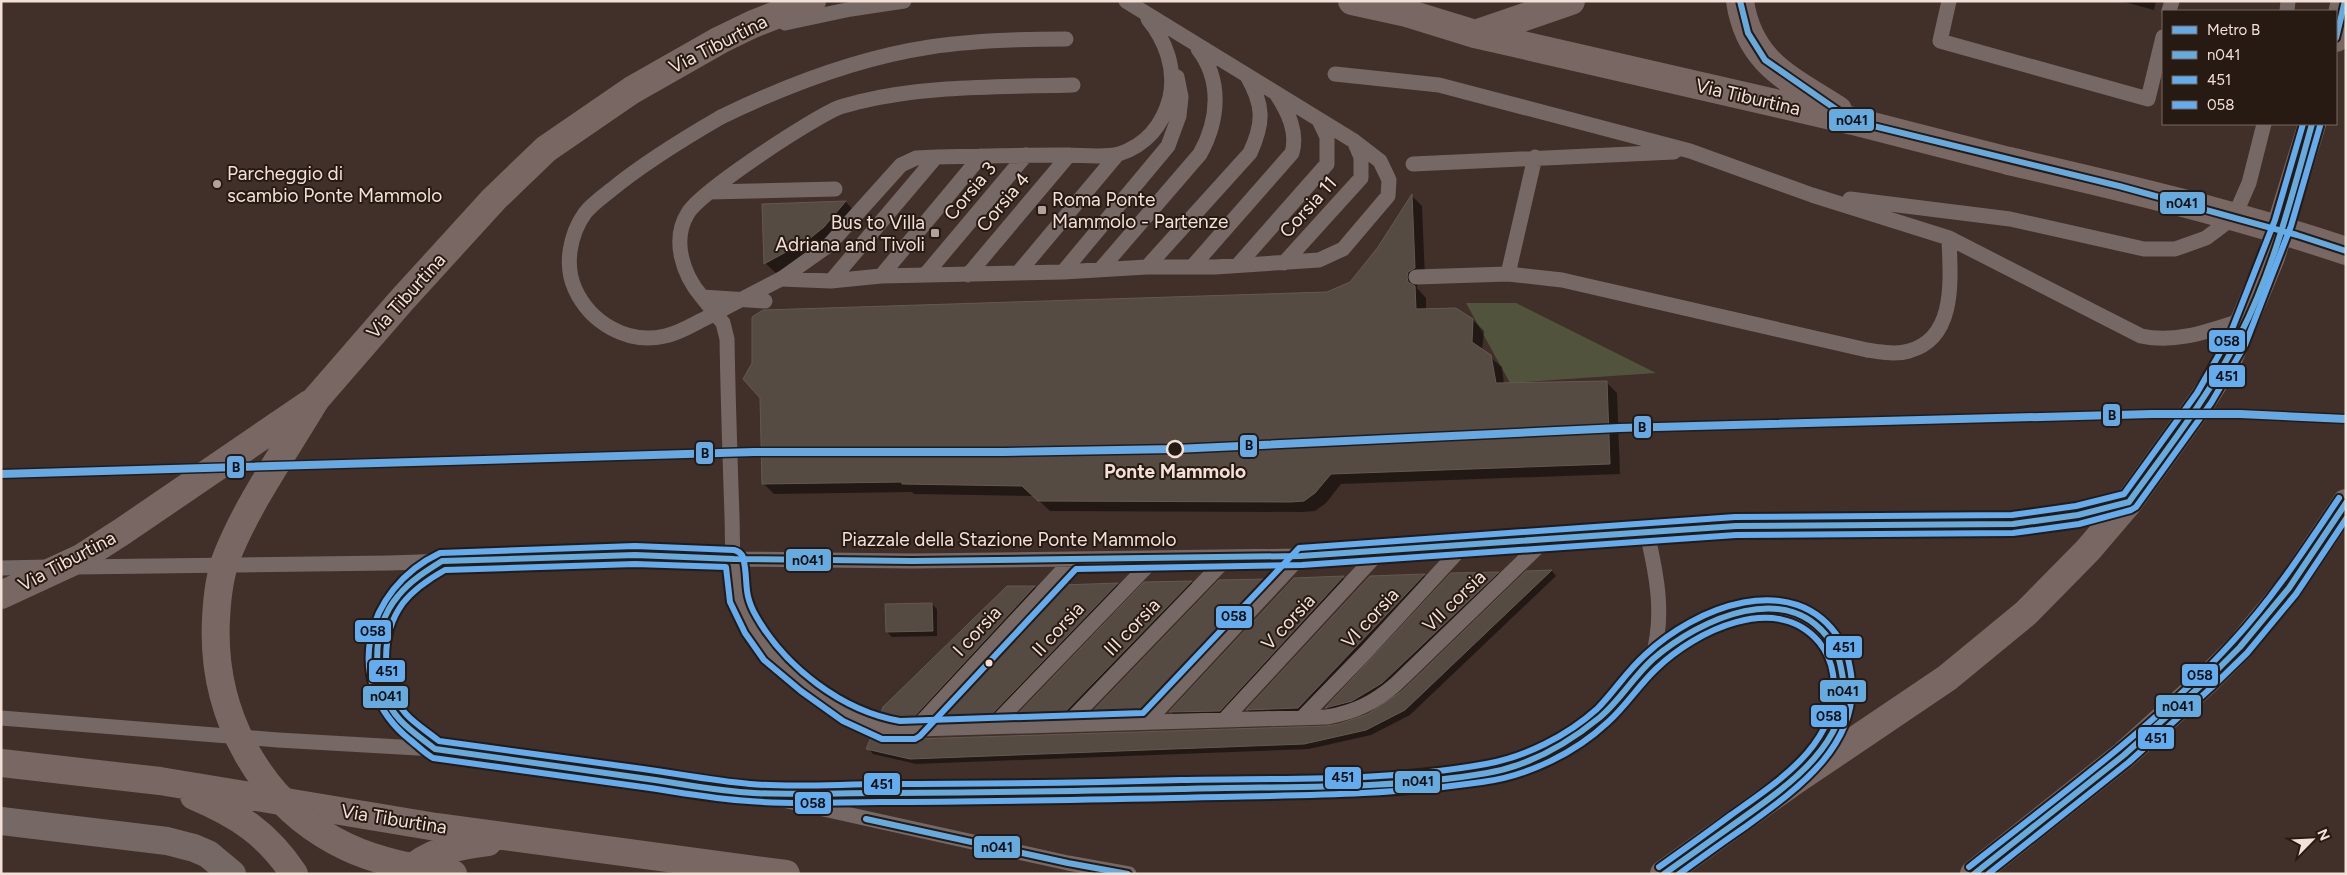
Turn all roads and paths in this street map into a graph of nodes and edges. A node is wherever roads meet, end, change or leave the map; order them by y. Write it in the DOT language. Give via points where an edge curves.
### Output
graph roads {
  1 [pos="812,1"];
  2 [pos="904,1"];
  3 [pos="1126,1"];
  4 [pos="1352,1"];
  5 [pos="1571,1"];
  6 [pos="1740,1"];
  7 [pos="1949,1"];
  8 [pos="2344,4"];
  9 [pos="1398,7"];
  10 [pos="1475,34"];
  11 [pos="2337,34"];
  12 [pos="1066,39"];
  13 [pos="720,40"];
  14 [pos="2162,41"];
  15 [pos="1193,43"];
  16 [pos="1165,45"];
  17 [pos="1335,74"];
  18 [pos="1247,76"];
  19 [pos="1073,85"];
  20 [pos="1277,94"];
  21 [pos="1319,120"];
  22 [pos="1853,121"];
  23 [pos="2264,125"];
  24 [pos="2312,125"];
  25 [pos="1354,141"];
  26 [pos="1690,151"];
  27 [pos="1117,154"];
  28 [pos="1026,155"];
  29 [pos="1069,155"];
  30 [pos="936,156"];
  31 [pos="981,156"];
  32 [pos="1536,158"];
  33 [pos="1413,164"];
  34 [pos="835,189"];
  35 [pos="708,192"];
  36 [pos="1812,195"];
  37 [pos="1949,238"];
  38 [pos="2346,251"];
  39 [pos="1284,263"];
  40 [pos="1238,265"];
  41 [pos="1147,267"];
  42 [pos="1192,267"];
  43 [pos="1100,270"];
  44 [pos="1063,272"];
  45 [pos="1018,273"];
  46 [pos="1508,274"];
  47 [pos="925,275"];
  48 [pos="968,275"];
  49 [pos="881,276"];
  50 [pos="1416,277"];
  51 [pos="781,279"];
  52 [pos="831,281"];
  53 [pos="702,297"];
  54 [pos="766,301"];
  55 [pos="2247,318"];
  56 [pos="316,399"];
  57 [pos="2129,502"];
  58 [pos="2346,503"];
  59 [pos="1647,533"];
  60 [pos="1547,538"];
  61 [pos="1465,544"];
  62 [pos="1380,551"];
  63 [pos="1302,556"];
  64 [pos="1227,558"];
  65 [pos="734,559"];
  66 [pos="1072,560"];
  67 [pos="1153,560"];
  68 [pos="442,561"];
  69 [pos="1,568"];
  70 [pos="1,595"];
  71 [pos="1652,660"];
  72 [pos="1,718"];
  73 [pos="1302,718"];
  74 [pos="1224,720"];
  75 [pos="1147,722"];
  76 [pos="1066,725"];
  77 [pos="992,727"];
  78 [pos="914,730"];
  79 [pos="435,749"];
  80 [pos="1,763"];
  81 [pos="160,781"];
  82 [pos="1790,784"];
  83 [pos="751,793"];
  84 [pos="1,821"];
  85 [pos="519,838"];
  86 [pos="226,868"];
  87 [pos="294,874"];
  88 [pos="405,874"];
  89 [pos="453,874"];
  90 [pos="786,874"];
  91 [pos="1129,874"];
  92 [pos="1664,874"];
  93 [pos="1974,874"];
  1 -- 13 [label="main road, Via Tiburtina"];
  2 -- 13 [label="lane" via="816,16"];
  3 -- 15 [label="lane"];
  3 -- 16 [label="lane" via="1146,16"];
  4 -- 9 [label="main road, Via Tiburtina"];
  5 -- 10 [label="main road"];
  6 -- 22 [label="main road" via="1748,33 1765,60"];
  7 -- 14 [label="lane" via="1940,41 2148,99"];
  8 -- 11 [label="main road"];
  9 -- 10 [label="main road, Via Tiburtina"];
  10 -- 22 [label="main road, Via Tiburtina"];
  12 -- 51 [label="lane, bridge" via="988,41 929,47 814,77 770,94 721,117 621,182 585,213 570,252 572,282 590,314 607,327 634,335 659,337 680,331"];
  13 -- 56 [label="main road, Via Tiburtina" via="632,90 546,149 494,199"];
  15 -- 18 [label="lane"];
  15 -- 43 [label="lane" via="1212,72 1215,85 1213,120 1207,141 1200,154"];
  16 -- 27 [label="lane" via="1172,76 1171,92 1163,116 1147,140"];
  16 -- 44 [label="lane" via="1181,97 1179,116 1168,146"];
  17 -- 26 [label="lane" via="1439,85"];
  18 -- 20 [label="lane"];
  18 -- 41 [label="lane" via="1258,99 1261,115 1260,133 1250,154"];
  19 -- 35 [label="lane" via="961,88 885,97 839,107"];
  20 -- 21 [label="lane"];
  20 -- 42 [label="lane" via="1290,118 1292,153"];
  21 -- 25 [label="lane"];
  21 -- 40 [label="lane" via="1327,137 1327,164"];
  22 -- 38 [label="main road, Via Tiburtina, bridge" via="2127,188 2297,234"];
  23 -- 36 [label="lane" via="2249,183 2230,220 2206,238 2175,248 2144,249 2010,219"];
  24 -- 55 [label="main road" via="2283,223"];
  25 -- 39 [label="lane, Corsia 11" via="1361,157 1361,178"];
  25 -- 39 [label="lane" via="1380,161 1388,180 1388,196 1342,249 1320,260"];
  26 -- 32 [label="lane"];
  26 -- 36 [label="lane"];
  27 -- 29 [label="lane"];
  27 -- 45 [label="lane"];
  28 -- 29 [label="lane"];
  28 -- 31 [label="lane"];
  28 -- 47 [label="lane, Corsia 3"];
  29 -- 48 [label="lane, Corsia 4"];
  30 -- 31 [label="lane"];
  30 -- 51 [label="lane" via="916,158 901,165 829,245"];
  30 -- 52 [label="lane"];
  31 -- 49 [label="lane"];
  32 -- 33 [label="lane"];
  32 -- 46 [label="lane"];
  34 -- 35 [label="lane"];
  35 -- 53 [label="lane" via="687,214 680,244 686,274"];
  36 -- 37 [label="lane"];
  37 -- 46 [label="lane" via="1948,311 1936,331 1910,351 1867,350 1593,286"];
  37 -- 55 [label="lane" via="2141,336 2164,339 2187,336"];
  39 -- 40 [label="lane"];
  40 -- 42 [label="lane"];
  41 -- 42 [label="lane"];
  41 -- 43 [label="lane"];
  43 -- 44 [label="lane"];
  44 -- 45 [label="lane"];
  45 -- 48 [label="lane"];
  46 -- 50 [label="lane"];
  47 -- 48 [label="lane"];
  47 -- 49 [label="lane"];
  49 -- 52 [label="lane"];
  51 -- 52 [label="lane"];
  53 -- 54 [label="lane"];
  53 -- 65 [label="lane" via="723,322 727,339"];
  55 -- 57 [label="main road" via="2216,380"];
  56 -- 70 [label="main road, Via Tiburtina, bridge" via="88,554"];
  56 -- 89 [label="main road, bridge" via="259,493 226,557 216,600 215,630 221,693 247,754 264,779 299,816 346,846 371,857 400,866"];
  57 -- 59 [label="lane, Piazzale della Stazione Ponte Mammolo" via="2078,515 2013,524 1736,526"];
  57 -- 82 [label="main road" via="2067,574 1995,640 1935,687"];
  58 -- 93 [label="main road" via="2289,588 2240,647 2206,681 2124,755"];
  59 -- 60 [label="lane, Piazzale della Stazione Ponte Mammolo"];
  59 -- 71 [label="lane" via="1658,582 1659,605 1659,625"];
  60 -- 61 [label="lane, Piazzale della Stazione Ponte Mammolo"];
  60 -- 73 [label="lane, VII corsia" via="1379,699 1360,709 1327,717"];
  61 -- 62 [label="lane, Piazzale della Stazione Ponte Mammolo"];
  61 -- 73 [label="lane, VI corsia"];
  62 -- 63 [label="lane, Piazzale della Stazione Ponte Mammolo"];
  62 -- 74 [label="lane, V corsia"];
  63 -- 64 [label="lane, Piazzale della Stazione Ponte Mammolo"];
  63 -- 75 [label="lane"];
  64 -- 67 [label="lane, Piazzale della Stazione Ponte Mammolo"];
  64 -- 76 [label="lane, III corsia"];
  65 -- 66 [label="lane, Piazzale della Stazione Ponte Mammolo"];
  65 -- 68 [label="lane, Piazzale della Stazione Ponte Mammolo" via="635,555"];
  65 -- 78 [label="lane" via="738,599 744,612 760,641 784,666 824,698 860,720 884,730"];
  66 -- 67 [label="lane, Piazzale della Stazione Ponte Mammolo"];
  66 -- 78 [label="lane, I corsia"];
  67 -- 77 [label="lane, II corsia"];
  68 -- 69 [label="lane, Piazzale della Stazione Ponte Mammolo"];
  68 -- 79 [label="lane" via="418,576 397,597 386,614 377,650 379,681 388,703 400,720"];
  71 -- 82 [label="lane" via="1692,632 1742,610 1776,608 1814,623 1840,661 1845,695 1836,725 1818,754"];
  71 -- 83 [label="lane" via="1602,716 1561,746 1517,765 1473,775 1375,784 1013,792"];
  72 -- 79 [label="lane"];
  73 -- 74 [label="lane"];
  74 -- 75 [label="lane"];
  75 -- 76 [label="lane"];
  76 -- 77 [label="lane"];
  77 -- 78 [label="lane"];
  79 -- 83 [label="lane"];
  80 -- 81 [label="main road, Via Tiburtina"];
  81 -- 85 [label="main road, Via Tiburtina"];
  81 -- 87 [label="main road" via="244,820 274,846"];
  82 -- 92 [label="main road"];
  83 -- 91 [label="lane"];
  84 -- 86 [label="street" via="167,841 194,848"];
  85 -- 88 [label="main road" via="455,847 436,853 417,862"];
  85 -- 90 [label="main road, Via Tiburtina"];
}
